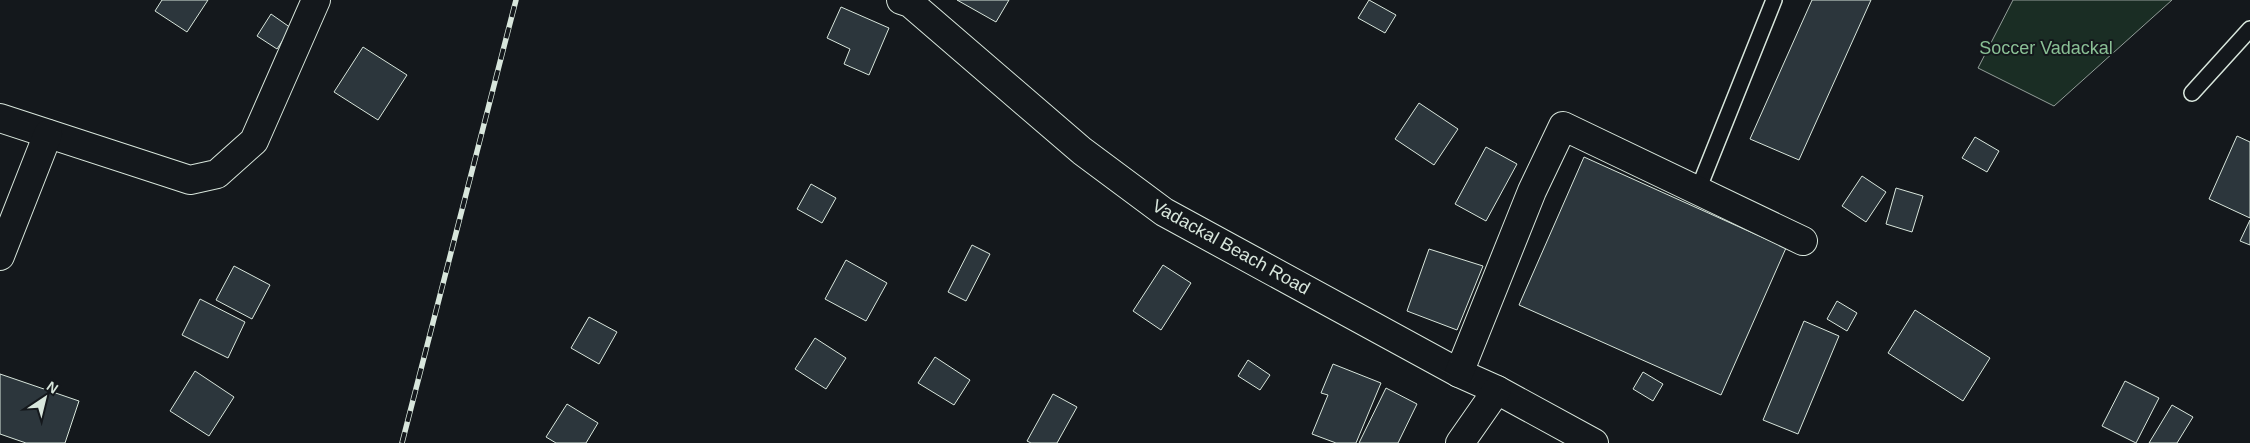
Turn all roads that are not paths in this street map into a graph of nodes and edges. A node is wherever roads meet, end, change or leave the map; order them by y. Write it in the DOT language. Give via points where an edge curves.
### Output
graph roads {
  1 [pos="316,0"];
  2 [pos="902,0"];
  3 [pos="1774,0"];
  4 [pos="2250,30"];
  5 [pos="2192,93"];
  6 [pos="0,118"];
  7 [pos="48,134"];
  8 [pos="1698,190"];
  9 [pos="1804,241"];
  10 [pos="0,256"];
  11 [pos="1459,373"];
  12 [pos="1497,390"];
  13 [pos="1460,443"];
  14 [pos="1594,443"];
  1 -- 7 [label="street" via="254,141 217,174 190,180"];
  2 -- 11 [label="street, Vadackal Beach Road" via="1082,151 1164,212"];
  3 -- 8 [label="lane"];
  4 -- 5 [label="lane"];
  6 -- 7 [label="street"];
  7 -- 10 [label="street"];
  8 -- 9 [label="street"];
  8 -- 11 [label="street" via="1563,126 1532,191"];
  11 -- 12 [label="street, Vadackal Beach Road"];
  12 -- 13 [label="street"];
  12 -- 14 [label="street, Vadackal Beach Road"];
}
